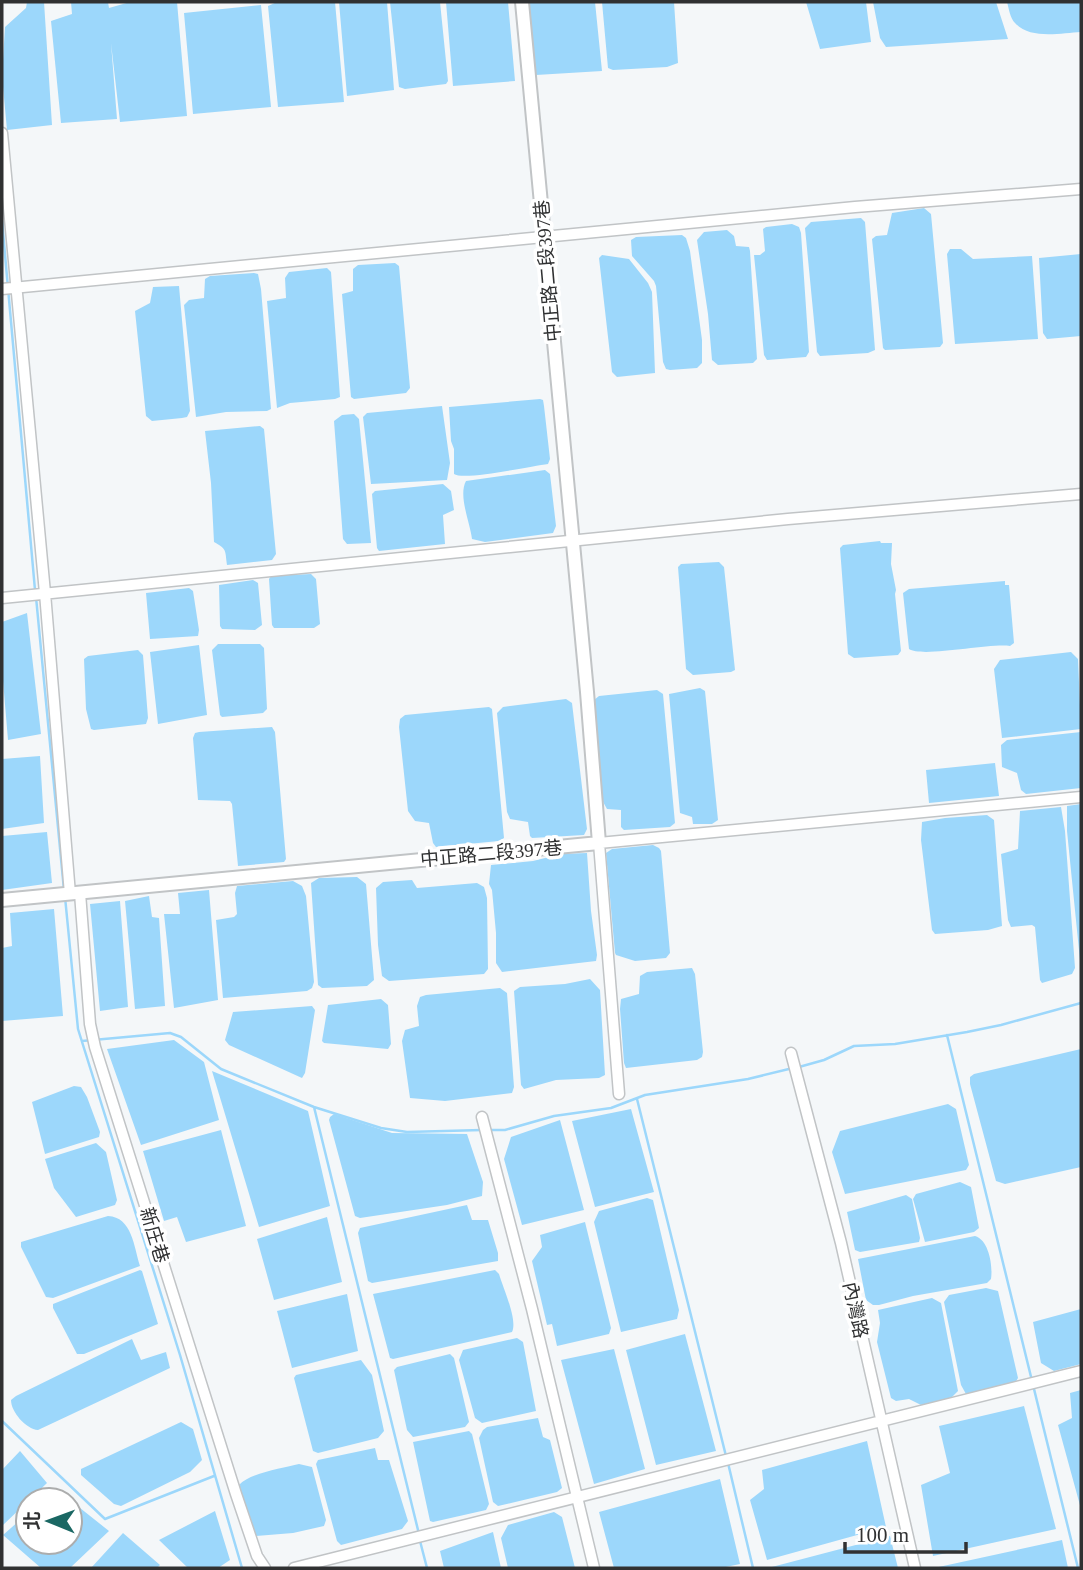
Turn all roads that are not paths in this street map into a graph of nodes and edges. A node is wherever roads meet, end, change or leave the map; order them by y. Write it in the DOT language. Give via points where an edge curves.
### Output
graph roads {
  1 [pos="522,2"];
  2 [pos="2,133"];
  3 [pos="1081,189"];
  4 [pos="544,236"];
  5 [pos="15,287"];
  6 [pos="2,289"];
  7 [pos="1081,494"];
  8 [pos="572,541"];
  9 [pos="45,593"];
  10 [pos="2,598"];
  11 [pos="1081,797"];
  12 [pos="599,843"];
  13 [pos="75,894"];
  14 [pos="2,900"];
  15 [pos="791,1053"];
  16 [pos="619,1094"];
  17 [pos="482,1117"];
  18 [pos="1081,1371"];
  19 [pos="880,1420"];
  20 [pos="577,1498"];
  21 [pos="265,1568"];
  22 [pos="294,1568"];
  23 [pos="594,1568"];
  24 [pos="915,1568"];
  1 -- 4 [label="street, 中正路二段397巷"];
  2 -- 5 [label="street, 新庄巷"];
  3 -- 4 [label="street"];
  4 -- 5 [label="street"];
  4 -- 8 [label="street, 中正路二段397巷"];
  5 -- 6 [label="street"];
  5 -- 9 [label="street, 新庄巷"];
  7 -- 8 [label="street"];
  8 -- 9 [label="street"];
  8 -- 12 [label="street, 中正路二段397巷"];
  9 -- 10 [label="street"];
  9 -- 13 [label="street, 新庄巷"];
  11 -- 12 [label="street"];
  12 -- 13 [label="street, 中正路二段397巷"];
  12 -- 16 [label="street"];
  13 -- 14 [label="street, 中正路二段397巷"];
  13 -- 21 [label="street, 新庄巷" via="95,1047 236,1494"];
  15 -- 19 [label="street, 內灣路" via="841,1243"];
  17 -- 20 [label="street"];
  18 -- 19 [label="street"];
  19 -- 20 [label="street"];
  19 -- 24 [label="street, 內灣路"];
  20 -- 22 [label="street"];
  20 -- 23 [label="street"];
}
